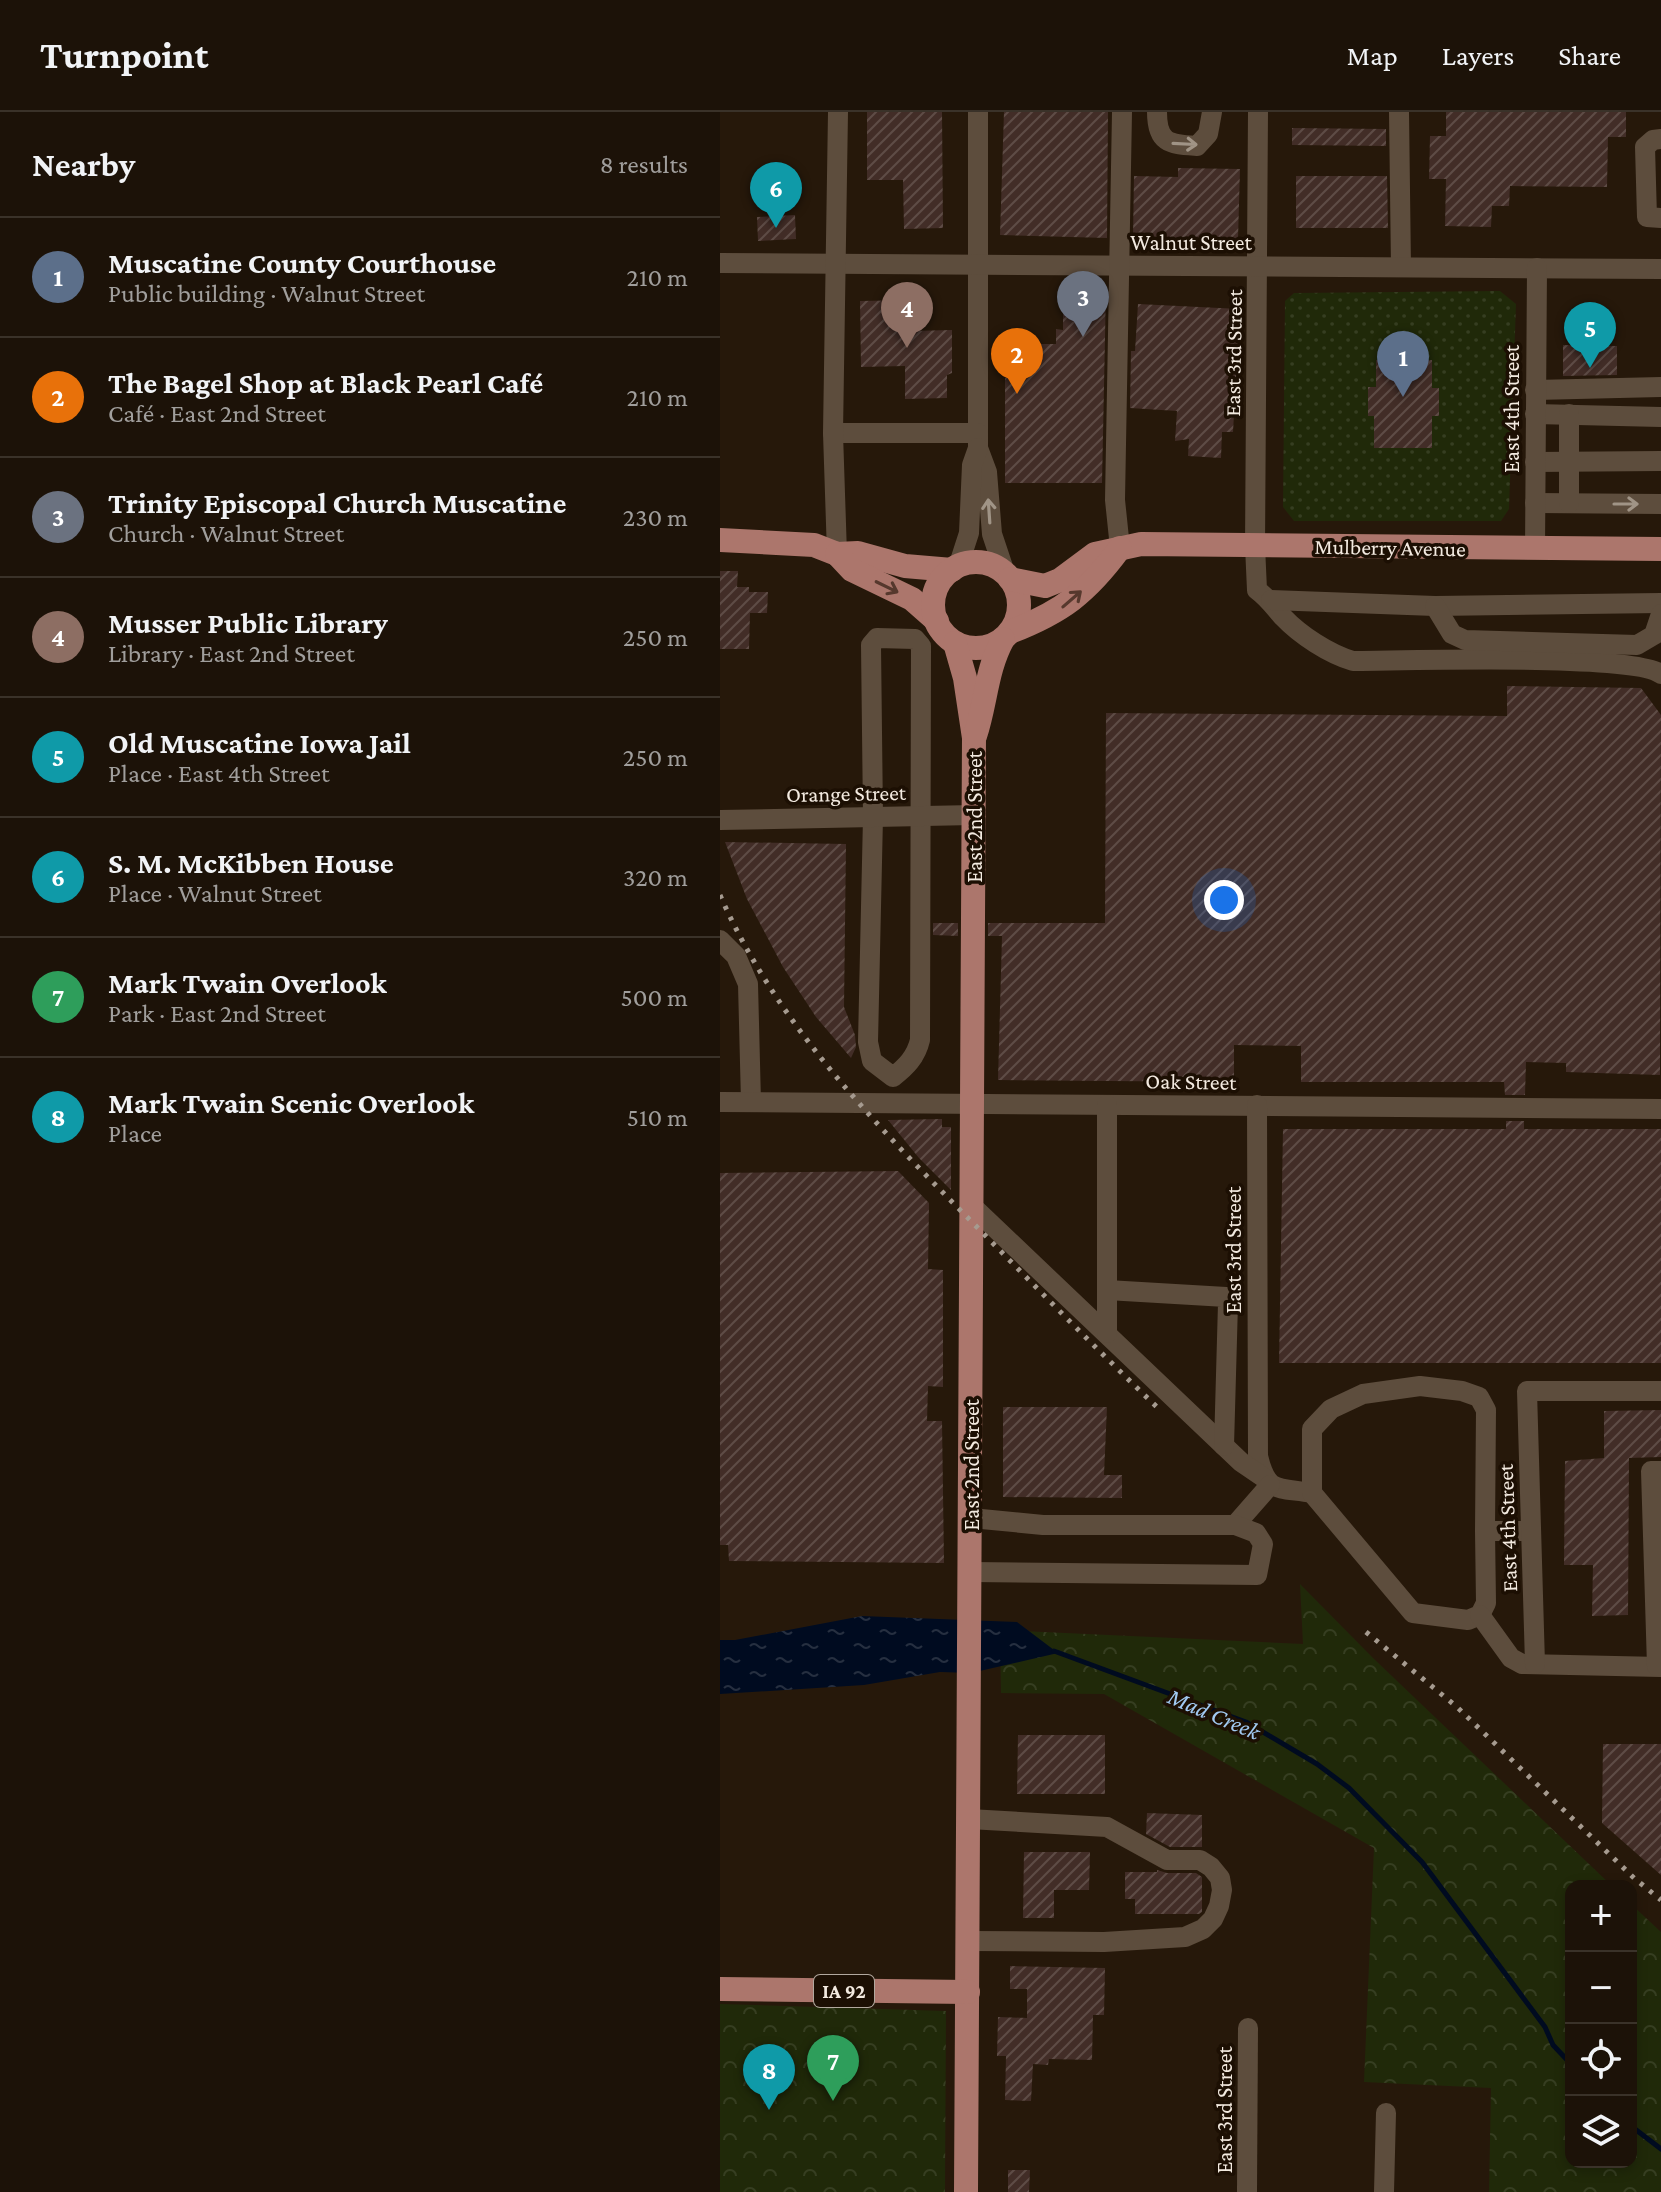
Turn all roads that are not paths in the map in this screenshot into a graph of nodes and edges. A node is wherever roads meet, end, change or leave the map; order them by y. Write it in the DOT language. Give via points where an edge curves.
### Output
graph roads {
  1 [pos="838,112"];
  2 [pos="978,112"];
  3 [pos="1122,112"];
  4 [pos="1157,112"];
  5 [pos="1212,112"];
  6 [pos="1258,112"];
  7 [pos="1399,112"];
  8 [pos="1661,139"];
  9 [pos="1661,218"];
  10 [pos="720,263"];
  11 [pos="835,264"];
  12 [pos="976,264"];
  13 [pos="1118,265"];
  14 [pos="1257,266"];
  15 [pos="1401,267"];
  16 [pos="1537,268"];
  17 [pos="1661,269"];
  18 [pos="1661,387"];
  19 [pos="1535,390"];
  20 [pos="1535,414"];
  21 [pos="1569,414"];
  22 [pos="1661,417"];
  23 [pos="833,433"];
  24 [pos="978,441"];
  25 [pos="1661,461"];
  26 [pos="1535,462"];
  27 [pos="1569,462"];
  28 [pos="1535,503"];
  29 [pos="1569,503"];
  30 [pos="1661,504"];
  31 [pos="720,540"];
  32 [pos="1255,546"];
  33 [pos="1120,548"];
  34 [pos="1535,549"];
  35 [pos="1661,549"];
  36 [pos="837,554"];
  37 [pos="955,569"];
  38 [pos="1007,576"];
  39 [pos="1271,600"];
  40 [pos="1661,603"];
  41 [pos="1435,606"];
  42 [pos="1661,614"];
  43 [pos="937,621"];
  44 [pos="1006,636"];
  45 [pos="955,643"];
  46 [pos="1661,674"];
  47 [pos="974,738"];
  48 [pos="974,815"];
  49 [pos="921,816"];
  50 [pos="873,817"];
  51 [pos="720,820"];
  52 [pos="720,940"];
  53 [pos="893,1077"];
  54 [pos="720,1102"];
  55 [pos="751,1102"];
  56 [pos="890,1104"];
  57 [pos="973,1105"];
  58 [pos="1107,1105"];
  59 [pos="1257,1105"];
  60 [pos="1661,1109"];
  61 [pos="972,1206"];
  62 [pos="1107,1290"];
  63 [pos="1107,1333"];
  64 [pos="1661,1391"];
  65 [pos="1224,1446"];
  66 [pos="1661,1471"];
  67 [pos="1267,1481"];
  68 [pos="1312,1493"];
  69 [pos="971,1518"];
  70 [pos="1235,1525"];
  71 [pos="1485,1531"];
  72 [pos="1531,1531"];
  73 [pos="971,1572"];
  74 [pos="1480,1615"];
  75 [pos="1535,1664"];
  76 [pos="1659,1666"];
  77 [pos="969,1819"];
  78 [pos="969,1941"];
  79 [pos="720,1989"];
  80 [pos="968,1992"];
  81 [pos="1248,2028"];
  82 [pos="1386,2113"];
  83 [pos="966,2192"];
  84 [pos="1247,2192"];
  85 [pos="1384,2192"];
  1 -- 11 [label="street"];
  2 -- 12 [label="street"];
  3 -- 13 [label="street"];
  4 -- 5 [label="street, one-way" via="1162,137 1172,144 1197,146 1208,134"];
  6 -- 14 [label="street, East 3rd Street"];
  7 -- 15 [label="street"];
  8 -- 9 [label="street" via="1645,147 1647,217"];
  10 -- 11 [label="street, Walnut Street"];
  11 -- 12 [label="street, Walnut Street"];
  11 -- 23 [label="street"];
  12 -- 13 [label="street, Walnut Street"];
  12 -- 24 [label="street"];
  13 -- 14 [label="street, Walnut Street"];
  13 -- 33 [label="street" via="1115,500"];
  14 -- 15 [label="street, Walnut Street"];
  14 -- 32 [label="street, East 3rd Street"];
  15 -- 16 [label="street, Walnut Street"];
  16 -- 17 [label="street, Walnut Street"];
  16 -- 19 [label="street, East 4th Street"];
  18 -- 19 [label="street"];
  19 -- 20 [label="street, East 4th Street"];
  20 -- 21 [label="street"];
  20 -- 26 [label="street, East 4th Street"];
  21 -- 22 [label="street"];
  21 -- 27 [label="street"];
  23 -- 24 [label="street"];
  23 -- 36 [label="street"];
  24 -- 37 [label="street" via="969,533"];
  38 -- 24 [label="street, one-way" via="992,534 987,472"];
  25 -- 27 [label="street"];
  26 -- 27 [label="street"];
  26 -- 28 [label="street, East 4th Street"];
  27 -- 29 [label="street"];
  28 -- 29 [label="street"];
  28 -- 34 [label="street, East 4th Street"];
  29 -- 30 [label="street, one-way"];
  31 -- 36 [label="main road" via="814,545"];
  32 -- 33 [label="main road, Mulberry Avenue"];
  32 -- 34 [label="main road, Mulberry Avenue"];
  32 -- 39 [label="street, East 3rd Street" via="1257,590"];
  33 -- 38 [label="main road, Mulberry Avenue" via="1095,554 1045,586"];
  44 -- 33 [label="main road, one-way" via="1059,610"];
  34 -- 35 [label="main road, Mulberry Avenue"];
  36 -- 37 [label="main road"];
  36 -- 43 [label="main road, one-way" via="852,570 912,599"];
  37 -- 38 [label="main road" via="982,563"];
  37 -- 43 [label="main road" via="939,585"];
  38 -- 44 [label="main road" via="1016,588 1019,611"];
  39 -- 41 [label="street"];
  39 -- 46 [label="street" via="1308,636 1353,661 1611,662"];
  40 -- 41 [label="street"];
  41 -- 42 [label="street" via="1452,634 1465,640 1637,645 1654,635"];
  43 -- 45 [label="main road"];
  44 -- 45 [label="main road" via="979,648"];
  44 -- 47 [label="main road, East 2nd Street" via="989,670"];
  45 -- 47 [label="main road, East 2nd Street"];
  47 -- 48 [label="main road, East 2nd Street"];
  48 -- 49 [label="street, Orange Street"];
  48 -- 57 [label="main road, East 2nd Street"];
  49 -- 50 [label="street, Orange Street"];
  49 -- 50 [label="street" via="921,646 915,639 877,638 871,645"];
  49 -- 53 [label="street" via="920,1040 906,1067"];
  50 -- 51 [label="street, Orange Street"];
  50 -- 53 [label="street" via="868,1042 872,1061"];
  52 -- 55 [label="street" via="736,956 748,984"];
  53 -- 56 [label="street"];
  54 -- 55 [label="street, Oak Street"];
  55 -- 56 [label="street, Oak Street"];
  56 -- 57 [label="street, Oak Street"];
  57 -- 58 [label="street, Oak Street"];
  57 -- 61 [label="main road, East 2nd Street"];
  58 -- 59 [label="street, Oak Street"];
  58 -- 62 [label="street"];
  59 -- 60 [label="street, Oak Street"];
  59 -- 67 [label="street, East 3rd Street" via="1256,1395 1258,1456"];
  61 -- 63 [label="street"];
  61 -- 69 [label="main road, East 2nd Street"];
  62 -- 63 [label="street"];
  62 -- 65 [label="street" via="1226,1297"];
  63 -- 65 [label="street"];
  64 -- 72 [label="street, East 4th Street" via="1527,1391"];
  65 -- 67 [label="street"];
  66 -- 76 [label="street" via="1651,1471"];
  67 -- 68 [label="street"];
  67 -- 70 [label="street"];
  68 -- 71 [label="street" via="1312,1429 1331,1409 1363,1394 1420,1386 1462,1391 1479,1397 1486,1410"];
  68 -- 74 [label="street" via="1413,1613 1468,1620"];
  69 -- 70 [label="street" via="1043,1525"];
  69 -- 73 [label="main road, East 2nd Street"];
  70 -- 73 [label="street" via="1262,1540 1257,1575"];
  71 -- 72 [label="street"];
  71 -- 74 [label="street" via="1486,1603"];
  72 -- 75 [label="street, East 4th Street"];
  73 -- 77 [label="main road, East 2nd Street"];
  74 -- 75 [label="street" via="1511,1658"];
  75 -- 76 [label="street"];
  77 -- 78 [label="main road, East 2nd Street"];
  77 -- 78 [label="street" via="1107,1827 1167,1860 1200,1860 1220,1878 1222,1890 1213,1919 1185,1937"];
  78 -- 80 [label="main road, East 2nd Street"];
  79 -- 80 [label="main road, IA 92"];
  80 -- 83 [label="main road, East 2nd Street"];
  81 -- 84 [label="street, East 3rd Street"];
  82 -- 85 [label="street"];
}
